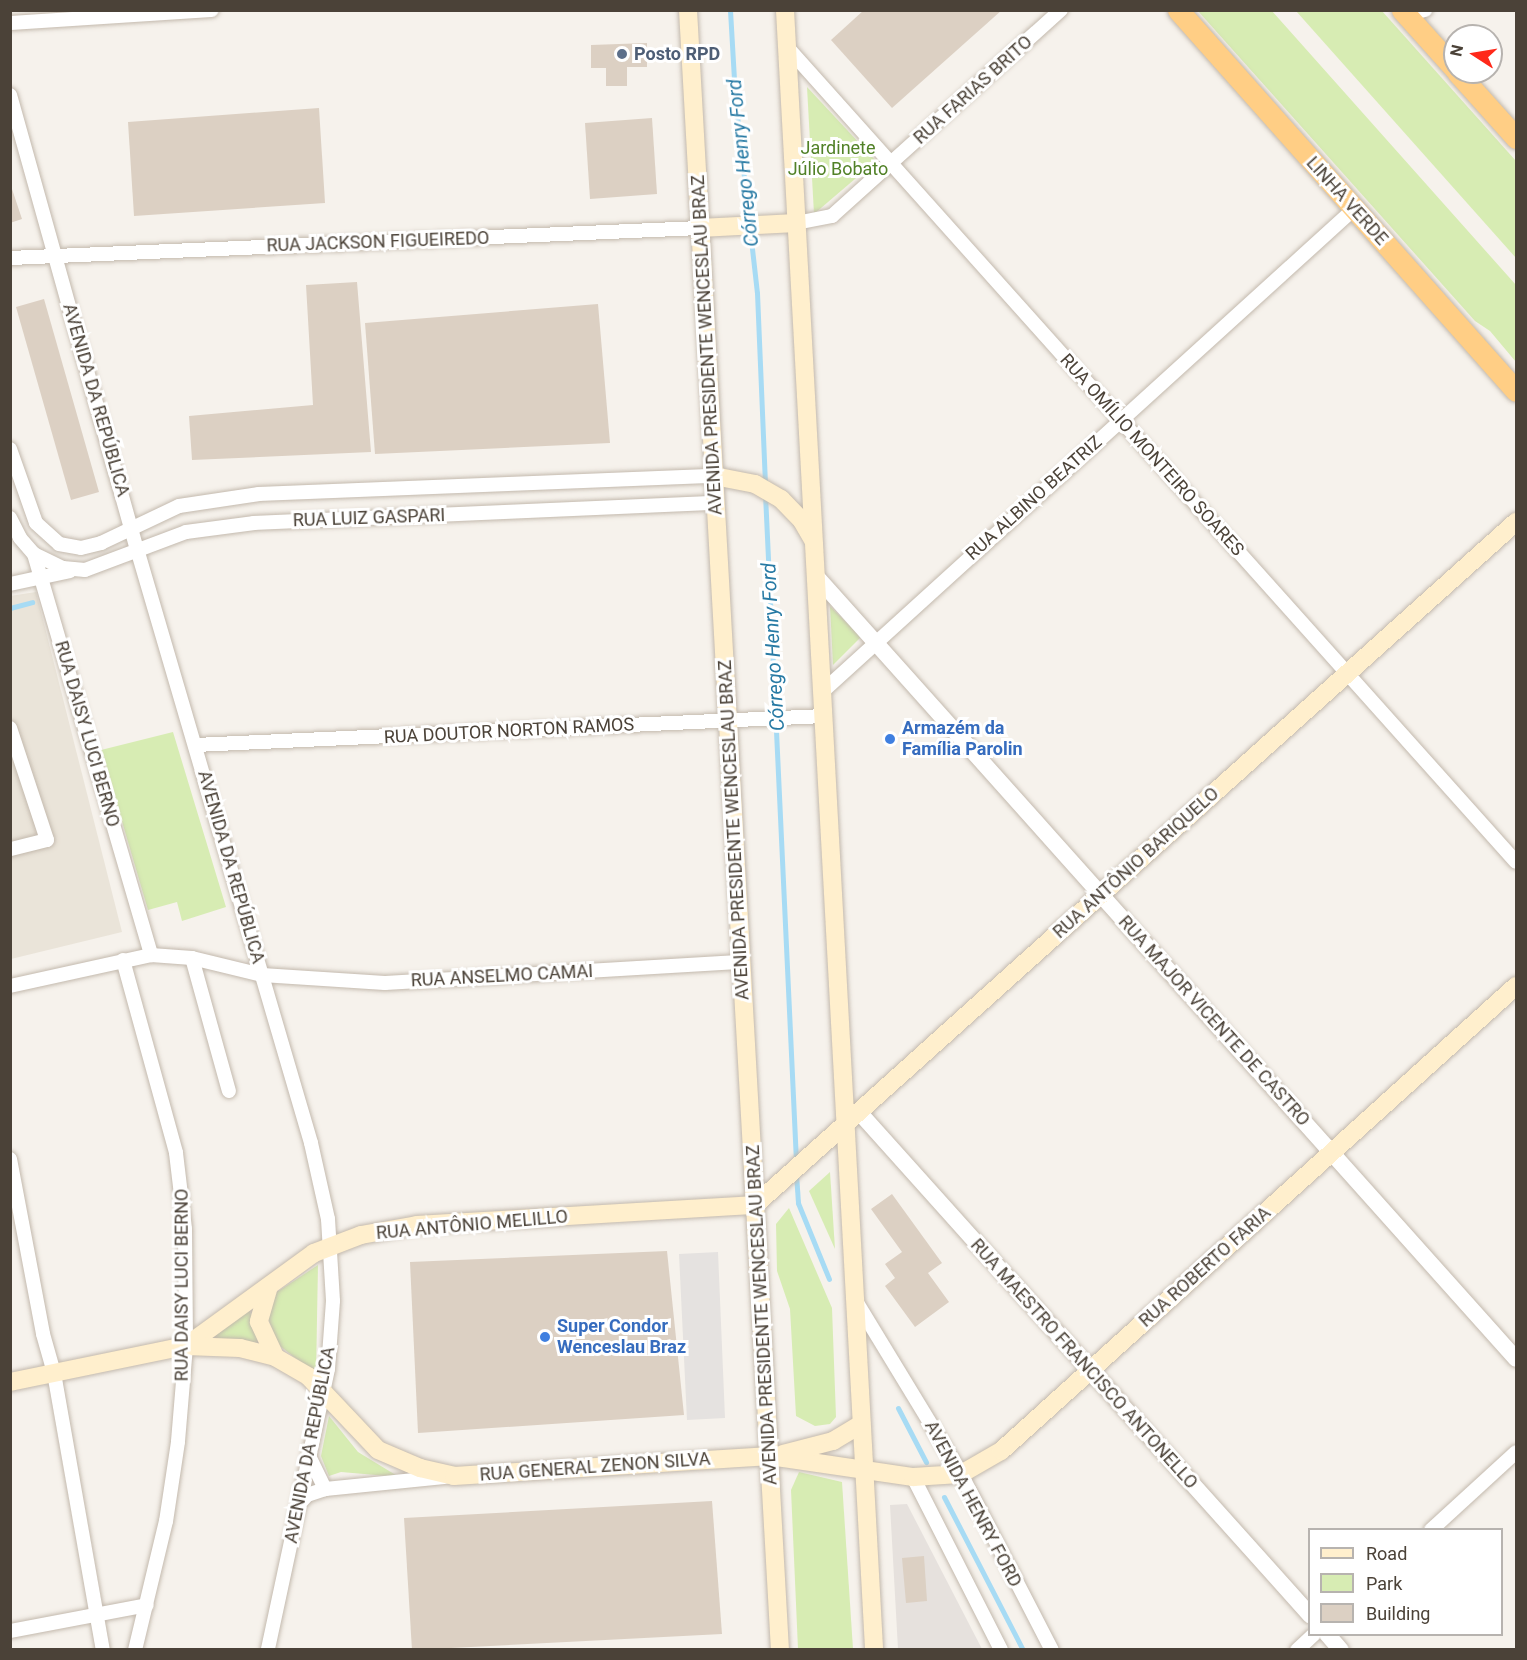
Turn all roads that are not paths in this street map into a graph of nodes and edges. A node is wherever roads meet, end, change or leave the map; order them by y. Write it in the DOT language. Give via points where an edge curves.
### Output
graph roads {
  1 [pos="212,10"];
  2 [pos="688,10"];
  3 [pos="785,10"];
  4 [pos="1061,10"];
  5 [pos="1178,10"];
  6 [pos="1411,12"];
  7 [pos="10,23"];
  8 [pos="787,47"];
  9 [pos="1443,54"];
  10 [pos="1468,84"];
  11 [pos="10,95"];
  12 [pos="1516,138"];
  13 [pos="891,163"];
  14 [pos="1354,209"];
  15 [pos="788,223"];
  16 [pos="709,227"];
  17 [pos="55,255"];
  18 [pos="10,258"];
  19 [pos="1516,391"];
  20 [pos="1120,420"];
  21 [pos="10,449"];
  22 [pos="720,476"];
  23 [pos="716,503"];
  24 [pos="10,518"];
  25 [pos="1516,522"];
  26 [pos="131,527"];
  27 [pos="814,543"];
  28 [pos="137,549"];
  29 [pos="34,554"];
  30 [pos="74,570"];
  31 [pos="816,576"];
  32 [pos="41,577"];
  33 [pos="10,584"];
  34 [pos="875,642"];
  35 [pos="1347,673"];
  36 [pos="822,692"];
  37 [pos="823,716"];
  38 [pos="736,720"];
  39 [pos="10,728"];
  40 [pos="195,745"];
  41 [pos="10,849"];
  42 [pos="1516,862"];
  43 [pos="1101,895"];
  44 [pos="151,955"];
  45 [pos="192,958"];
  46 [pos="123,960"];
  47 [pos="742,963"];
  48 [pos="262,975"];
  49 [pos="10,986"];
  50 [pos="1516,986"];
  51 [pos="229,1091"];
  52 [pos="859,1112"];
  53 [pos="845,1125"];
  54 [pos="1332,1152"];
  55 [pos="10,1159"];
  56 [pos="755,1205"];
  57 [pos="332,1244"];
  58 [pos="269,1286"];
  59 [pos="855,1299"];
  60 [pos="186,1346"];
  61 [pos="275,1357"];
  62 [pos="1516,1359"];
  63 [pos="1090,1370"];
  64 [pos="54,1373"];
  65 [pos="10,1382"];
  66 [pos="323,1391"];
  67 [pos="861,1424"];
  68 [pos="1516,1452"];
  69 [pos="309,1455"];
  70 [pos="770,1456"];
  71 [pos="864,1470"];
  72 [pos="961,1474"];
  73 [pos="454,1476"];
  74 [pos="914,1477"];
  75 [pos="325,1489"];
  76 [pos="299,1504"];
  77 [pos="1433,1528"];
  78 [pos="147,1605"];
  79 [pos="1308,1613"];
  80 [pos="97,1615"];
  81 [pos="10,1631"];
  82 [pos="1313,1636"];
  83 [pos="1328,1636"];
  84 [pos="103,1650"];
  85 [pos="135,1650"];
  86 [pos="268,1650"];
  87 [pos="780,1650"];
  88 [pos="874,1650"];
  89 [pos="1001,1650"];
  90 [pos="1052,1650"];
  91 [pos="1297,1650"];
  92 [pos="1341,1650"];
  1 -- 7 [label="street"];
  2 -- 16 [label="main road, AVENIDA PRESIDENTE WENCESLAU BRAZ"];
  3 -- 8 [label="main road"];
  4 -- 13 [label="street, RUA FARIAS BRITO"];
  5 -- 14 [label="highway, LINHA VERDE"];
  6 -- 9 [label="highway"];
  8 -- 13 [label="street, RUA OMÍLIO MONTEIRO SOARES"];
  8 -- 15 [label="main road"];
  10 -- 12 [label="highway"];
  11 -- 17 [label="street, AVENIDA DA REPÚBLICA"];
  13 -- 15 [label="street, RUA FARIAS BRITO" via="827,219"];
  13 -- 20 [label="street, RUA OMÍLIO MONTEIRO SOARES"];
  14 -- 19 [label="highway, LINHA VERDE"];
  14 -- 20 [label="street, RUA ALBINO BEATRIZ"];
  15 -- 16 [label="main road"];
  15 -- 27 [label="main road"];
  16 -- 17 [label="street, RUA JACKSON FIGUEIREDO"];
  16 -- 22 [label="main road, AVENIDA PRESIDENTE WENCESLAU BRAZ"];
  17 -- 18 [label="street, RUA JACKSON FIGUEIREDO"];
  17 -- 26 [label="street, AVENIDA DA REPÚBLICA"];
  20 -- 34 [label="street, RUA ALBINO BEATRIZ"];
  20 -- 35 [label="street, RUA OMÍLIO MONTEIRO SOARES"];
  21 -- 26 [label="street, RUA LUIZ GASPARI" via="30,512 49,538 81,548"];
  22 -- 23 [label="main road, AVENIDA PRESIDENTE WENCESLAU BRAZ"];
  22 -- 26 [label="street, RUA LUIZ GASPARI" via="260,494 179,506"];
  22 -- 27 [label="main road" via="755,484 781,499 802,521"];
  23 -- 28 [label="street, RUA LUIZ GASPARI" via="254,523 186,532"];
  23 -- 38 [label="main road, AVENIDA PRESIDENTE WENCESLAU BRAZ"];
  24 -- 29 [label="street, RUA DAISY LUCI BERNO"];
  25 -- 35 [label="main road, RUA ANTÔNIO BARIQUELO"];
  26 -- 28 [label="street, AVENIDA DA REPÚBLICA"];
  27 -- 31 [label="main road"];
  28 -- 30 [label="street, RUA LUIZ GASPARI" via="95,567"];
  28 -- 40 [label="street, AVENIDA DA REPÚBLICA"];
  29 -- 30 [label="street"];
  29 -- 32 [label="street, RUA DAISY LUCI BERNO"];
  30 -- 32 [label="street, RUA LUIZ GASPARI"];
  31 -- 34 [label="street, RUA MAJOR VICENTE DE CASTRO"];
  31 -- 36 [label="main road"];
  32 -- 33 [label="street, RUA LUIZ GASPARI"];
  32 -- 44 [label="street, RUA DAISY LUCI BERNO"];
  34 -- 36 [label="street, RUA ALBINO BEATRIZ"];
  34 -- 43 [label="street, RUA MAJOR VICENTE DE CASTRO"];
  35 -- 42 [label="street, RUA OMÍLIO MONTEIRO SOARES"];
  35 -- 43 [label="main road, RUA ANTÔNIO BARIQUELO"];
  36 -- 37 [label="main road"];
  37 -- 38 [label="street, RUA DOUTOR NORTON RAMOS"];
  37 -- 53 [label="main road"];
  38 -- 40 [label="street, RUA DOUTOR NORTON RAMOS"];
  38 -- 47 [label="main road, AVENIDA PRESIDENTE WENCESLAU BRAZ"];
  39 -- 41 [label="street" via="47,840"];
  40 -- 48 [label="street, AVENIDA DA REPÚBLICA"];
  43 -- 52 [label="main road, RUA ANTÔNIO BARIQUELO"];
  43 -- 54 [label="street, RUA MAJOR VICENTE DE CASTRO"];
  44 -- 45 [label="street, RUA ANSELMO CAMAI"];
  44 -- 46 [label="street, RUA ANSELMO CAMAI"];
  45 -- 48 [label="street, RUA ANSELMO CAMAI"];
  45 -- 51 [label="street"];
  46 -- 49 [label="street, RUA ANSELMO CAMAI"];
  46 -- 60 [label="street, RUA DAISY LUCI BERNO" via="181,1178"];
  47 -- 48 [label="street, RUA ANSELMO CAMAI" via="386,983"];
  47 -- 56 [label="main road, AVENIDA PRESIDENTE WENCESLAU BRAZ"];
  48 -- 57 [label="street, AVENIDA DA REPÚBLICA" via="311,1143"];
  50 -- 54 [label="main road, RUA ROBERTO FARIA"];
  52 -- 53 [label="main road, RUA ANTÔNIO BARIQUELO"];
  52 -- 63 [label="street, RUA MAESTRO FRANCISCO ANTONELLO"];
  53 -- 56 [label="main road, RUA ANTÔNIO BARIQUELO"];
  53 -- 59 [label="main road"];
  54 -- 62 [label="street, RUA MAJOR VICENTE DE CASTRO"];
  54 -- 63 [label="main road, RUA ROBERTO FARIA"];
  55 -- 64 [label="street"];
  56 -- 57 [label="main road, RUA ANTÔNIO MELILLO" via="417,1225"];
  56 -- 70 [label="main road, AVENIDA PRESIDENTE WENCESLAU BRAZ"];
  57 -- 58 [label="main road, RUA ANTÔNIO MELILLO"];
  57 -- 66 [label="street, AVENIDA DA REPÚBLICA" via="333,1325"];
  58 -- 60 [label="main road, RUA ANTÔNIO MELILLO"];
  58 -- 61 [label="main road" via="259,1322"];
  59 -- 67 [label="main road"];
  59 -- 72 [label="street, AVENIDA HENRY FORD"];
  60 -- 61 [label="main road" via="240,1348"];
  60 -- 64 [label="main road"];
  60 -- 78 [label="street, RUA DAISY LUCI BERNO" via="172,1485"];
  61 -- 66 [label="main road" via="293,1366"];
  63 -- 72 [label="main road, RUA ROBERTO FARIA" via="990,1460"];
  63 -- 79 [label="street, RUA MAESTRO FRANCISCO ANTONELLO"];
  64 -- 65 [label="main road"];
  64 -- 80 [label="street"];
  66 -- 69 [label="street, AVENIDA DA REPÚBLICA"];
  66 -- 73 [label="main road" via="354,1429 378,1450 420,1468"];
  67 -- 70 [label="main road" via="833,1441"];
  67 -- 71 [label="main road"];
  68 -- 77 [label="street"];
  69 -- 75 [label="street"];
  69 -- 76 [label="street, AVENIDA DA REPÚBLICA"];
  70 -- 71 [label="main road, RUA GENERAL ZENON SILVA"];
  70 -- 73 [label="main road, RUA GENERAL ZENON SILVA"];
  70 -- 87 [label="main road, AVENIDA PRESIDENTE WENCESLAU BRAZ"];
  71 -- 74 [label="main road, RUA ROBERTO FARIA"];
  71 -- 88 [label="main road"];
  72 -- 74 [label="main road, RUA ROBERTO FARIA"];
  72 -- 90 [label="street, AVENIDA HENRY FORD"];
  73 -- 75 [label="street, RUA GENERAL ZENON SILVA"];
  74 -- 89 [label="street"];
  75 -- 76 [label="street, RUA GENERAL ZENON SILVA" via="307,1495"];
  76 -- 86 [label="street, AVENIDA DA REPÚBLICA"];
  78 -- 80 [label="street"];
  78 -- 85 [label="street, RUA DAISY LUCI BERNO"];
  80 -- 81 [label="street"];
  80 -- 84 [label="street"];
  82 -- 91 [label="street"];
  83 -- 92 [label="street"];
}
